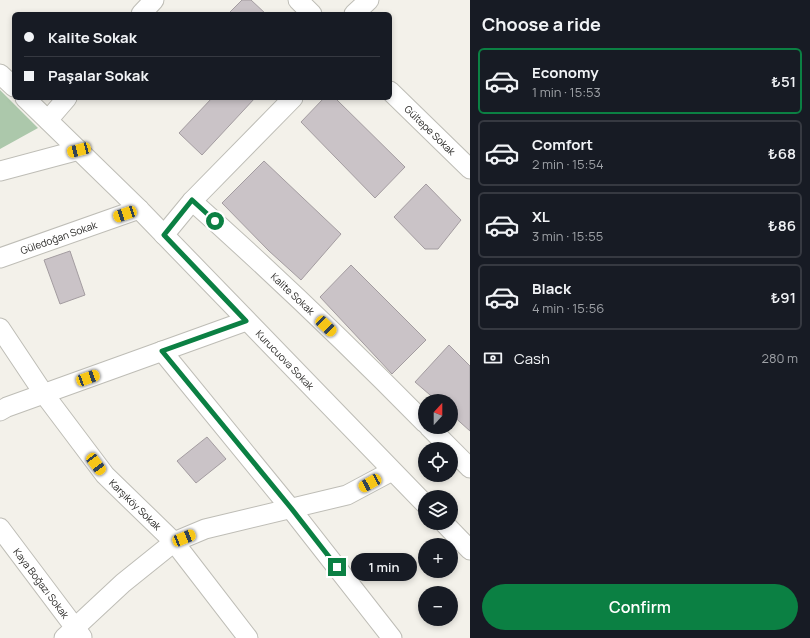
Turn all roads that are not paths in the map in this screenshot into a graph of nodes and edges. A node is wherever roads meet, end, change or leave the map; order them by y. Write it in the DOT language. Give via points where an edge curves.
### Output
graph roads {
  1 [pos="154,0"];
  2 [pos="298,0"];
  3 [pos="369,0"];
  4 [pos="143,12"];
  5 [pos="310,12"];
  6 [pos="356,12"];
  7 [pos="0,74"];
  8 [pos="12,85"];
  9 [pos="392,93"];
  10 [pos="27,100"];
  11 [pos="65,100"];
  12 [pos="291,100"];
  13 [pos="48,120"];
  14 [pos="79,150"];
  15 [pos="470,169"];
  16 [pos="0,171"];
  17 [pos="192,200"];
  18 [pos="139,209"];
  19 [pos="164,235"];
  20 [pos="0,258"];
  21 [pos="246,321"];
  22 [pos="0,328"];
  23 [pos="162,351"];
  24 [pos="44,394"];
  25 [pos="0,411"];
  26 [pos="418,416"];
  27 [pos="436,434"];
  28 [pos="470,468"];
  29 [pos="392,470"];
  30 [pos="418,497"];
  31 [pos="291,508"];
  32 [pos="0,528"];
  33 [pos="451,530"];
  34 [pos="174,542"];
  35 [pos="470,550"];
  36 [pos="74,635"];
  37 [pos="248,638"];
  38 [pos="392,638"];
  1 -- 4 [label="street"];
  2 -- 5 [label="street"];
  3 -- 6 [label="street"];
  7 -- 8 [label="street"];
  9 -- 15 [label="street, Gültepe Sokak"];
  10 -- 13 [label="street, Kurucuova Sokak"];
  11 -- 13 [label="street"];
  12 -- 17 [label="street"];
  13 -- 14 [label="street, Kurucuova Sokak"];
  14 -- 16 [label="street"];
  14 -- 18 [label="street, Kurucuova Sokak"];
  17 -- 19 [label="street"];
  17 -- 26 [label="street, Kalite Sokak" via="239,242"];
  18 -- 19 [label="street, Kurucuova Sokak"];
  18 -- 20 [label="street, Güledoğan Sokak"];
  19 -- 21 [label="street, Kurucuova Sokak"];
  21 -- 23 [label="street"];
  21 -- 29 [label="street, Kurucuova Sokak"];
  22 -- 24 [label="street, Karşıköy Sokak"];
  23 -- 24 [label="street"];
  23 -- 31 [label="street"];
  24 -- 25 [label="street"];
  24 -- 34 [label="street, Karşıköy Sokak" via="105,475"];
  27 -- 28 [label="street"];
  29 -- 30 [label="street, Kurucuova Sokak"];
  29 -- 31 [label="street" via="347,495"];
  31 -- 34 [label="street" via="205,529"];
  31 -- 38 [label="street"];
  32 -- 36 [label="street, Kaya Boğazı Sokak"];
  33 -- 35 [label="street"];
  34 -- 36 [label="street" via="123,583"];
  34 -- 37 [label="street, Karşıköy Sokak"];
}
